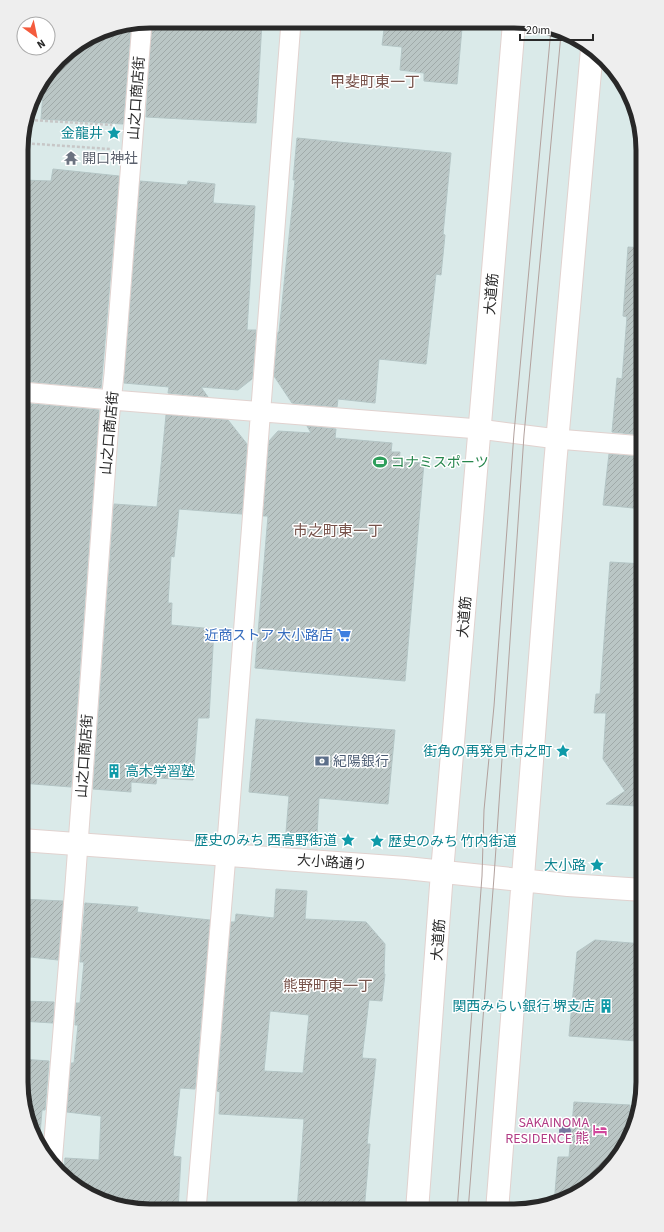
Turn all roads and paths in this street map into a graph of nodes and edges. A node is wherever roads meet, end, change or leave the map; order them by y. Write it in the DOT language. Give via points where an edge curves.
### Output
graph roads {
  1 [pos="142,28"];
  2 [pos="291,28"];
  3 [pos="514,28"];
  4 [pos="591,55"];
  5 [pos="32,120"];
  6 [pos="134,126"];
  7 [pos="28,144"];
  8 [pos="132,151"];
  9 [pos="28,393"];
  10 [pos="112,400"];
  11 [pos="261,412"];
  12 [pos="479,429"];
  13 [pos="557,439"];
  14 [pos="636,445"];
  15 [pos="28,840"];
  16 [pos="78,844"];
  17 [pos="226,855"];
  18 [pos="442,872"];
  19 [pos="522,880"];
  20 [pos="636,889"];
  21 [pos="53,1156"];
  22 [pos="197,1204"];
  23 [pos="418,1204"];
  24 [pos="498,1204"];
  1 -- 6 [label="street, 山之口商店街"];
  2 -- 11 [label="street"];
  3 -- 12 [label="street, 大道筋"];
  4 -- 13 [label="street"];
  5 -- 6 [label="path"];
  6 -- 8 [label="street, 山之口商店街"];
  7 -- 8 [label="path"];
  8 -- 10 [label="street, 山之口商店街"];
  9 -- 10 [label="street"];
  10 -- 11 [label="street"];
  10 -- 16 [label="street, 山之口商店街"];
  11 -- 12 [label="street"];
  11 -- 17 [label="street"];
  12 -- 13 [label="street"];
  12 -- 18 [label="street, 大道筋"];
  13 -- 14 [label="street"];
  13 -- 19 [label="street"];
  15 -- 16 [label="street, 大小路通り"];
  16 -- 17 [label="street, 大小路通り"];
  16 -- 21 [label="street, 山之口商店街"];
  17 -- 18 [label="street, 大小路通り"];
  17 -- 22 [label="street"];
  18 -- 19 [label="street, 大小路通り"];
  18 -- 23 [label="street, 大道筋"];
  19 -- 20 [label="street, 大小路通り"];
  19 -- 24 [label="street"];
}
